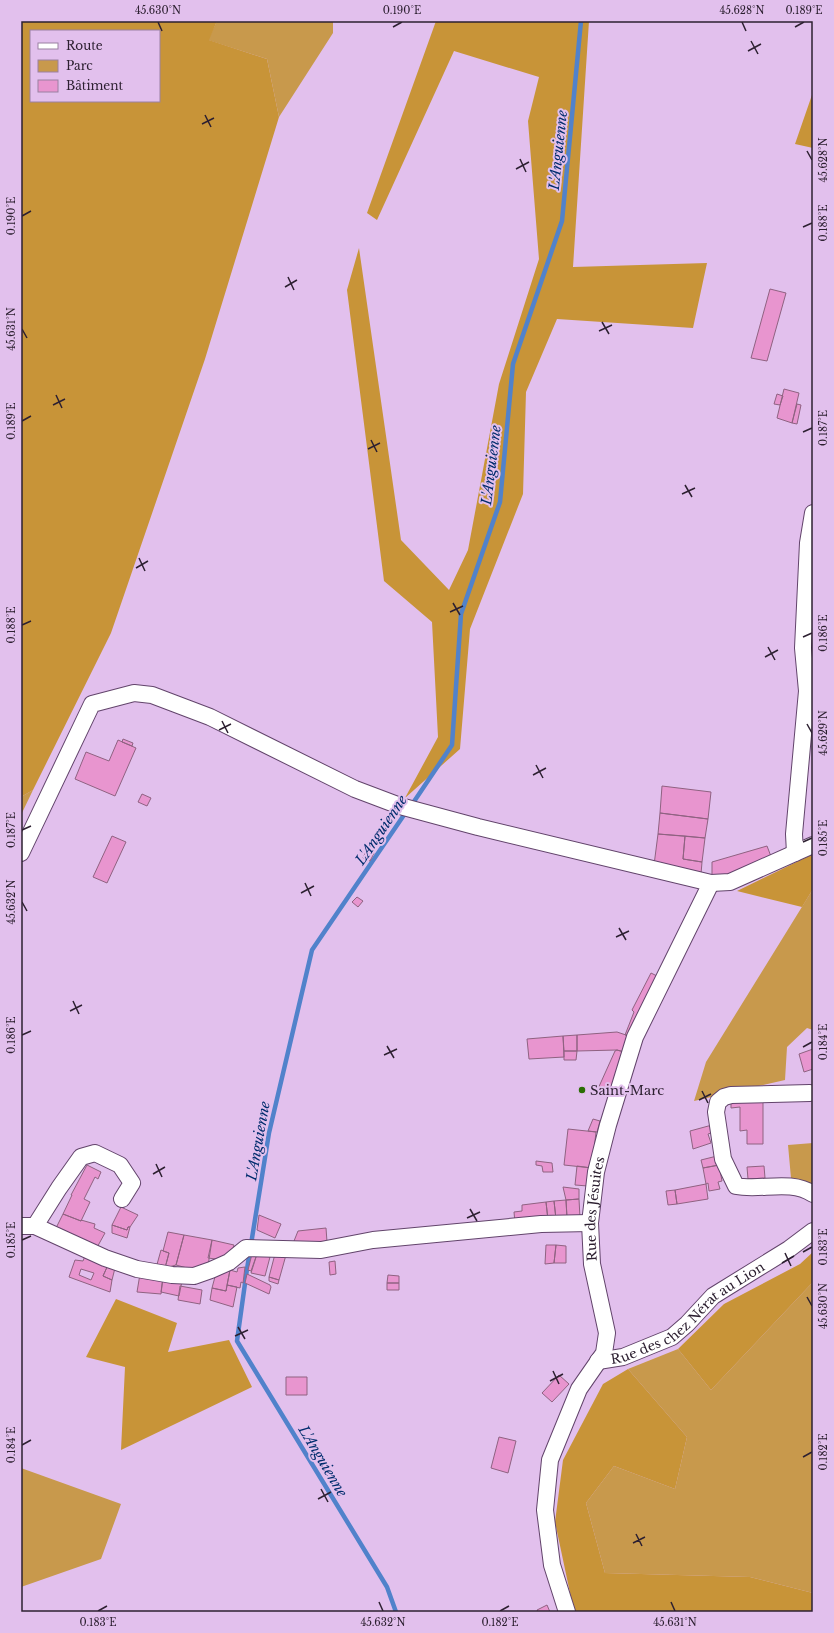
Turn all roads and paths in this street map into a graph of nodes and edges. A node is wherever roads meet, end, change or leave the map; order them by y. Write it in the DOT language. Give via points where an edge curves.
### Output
graph roads {
  1 [pos="813,513"];
  2 [pos="813,845"];
  3 [pos="21,853"];
  4 [pos="795,853"];
  5 [pos="712,883"];
  6 [pos="810,1093"];
  7 [pos="813,1194"];
  8 [pos="122,1199"];
  9 [pos="590,1223"];
  10 [pos="28,1226"];
  11 [pos="813,1231"];
  12 [pos="598,1361"];
  13 [pos="567,1612"];
  1 -- 4 [label="street" via="808,543 803,648 807,691 794,834"];
  2 -- 4 [label="street"];
  3 -- 5 [label="street" via="92,704 134,693 152,695 210,717 355,789 408,808 478,828"];
  4 -- 5 [label="street" via="730,882"];
  5 -- 9 [label="street, Rue des Jésuites" via="635,1037 598,1165"];
  6 -- 7 [label="street" via="731,1096 718,1102 716,1112 723,1159 736,1186 792,1186"];
  8 -- 10 [label="street" via="132,1183 120,1166 95,1153 81,1157"];
  9 -- 10 [label="street" via="542,1224 373,1240 321,1250 243,1249 229,1262 194,1276 137,1269"];
  9 -- 12 [label="street, Rue des Jésuites" via="592,1264 607,1333 604,1353"];
  11 -- 12 [label="street, Rue des chez Nérat au Lion" via="789,1249 713,1296 672,1337 623,1357"];
  12 -- 13 [label="street, Rue des Jésuites" via="579,1389 550,1460 545,1510 552,1565"];
}
